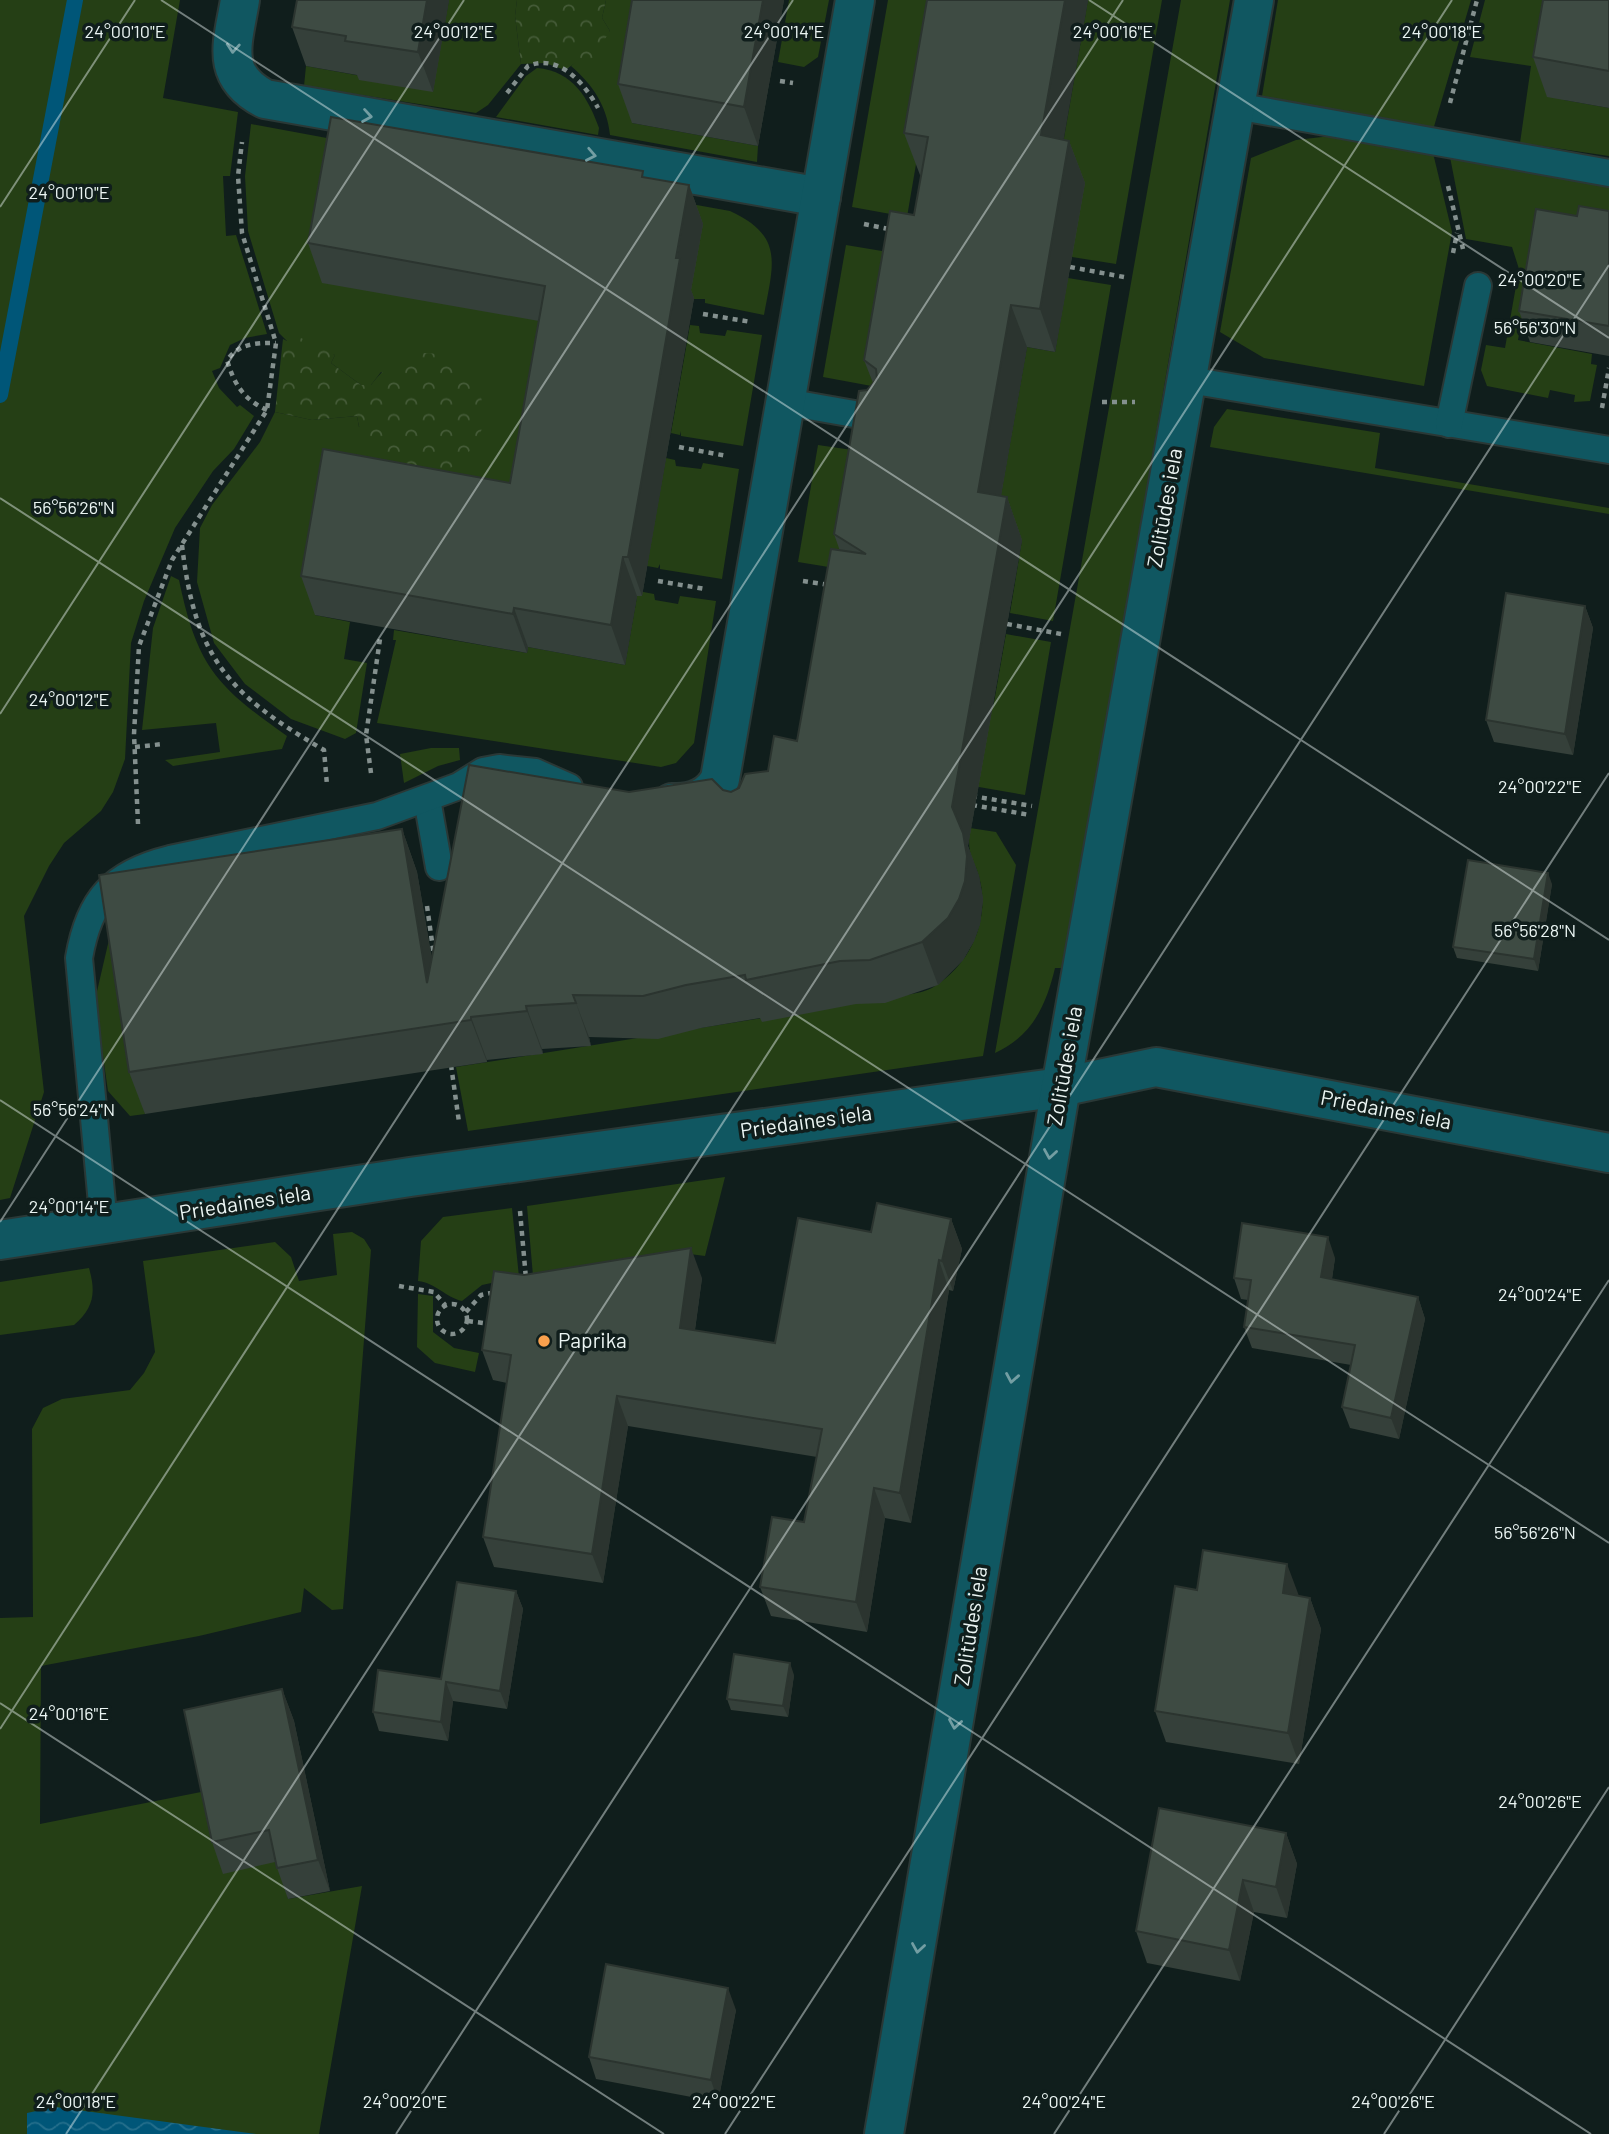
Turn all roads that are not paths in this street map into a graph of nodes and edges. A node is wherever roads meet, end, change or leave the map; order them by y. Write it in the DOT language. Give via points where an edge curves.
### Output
graph roads {
  1 [pos="240,0"];
  2 [pos="855,0"];
  3 [pos="1254,0"];
  4 [pos="1236,106"];
  5 [pos="1609,173"];
  6 [pos="821,197"];
  7 [pos="1478,286"];
  8 [pos="1189,380"];
  9 [pos="786,402"];
  10 [pos="877,418"];
  11 [pos="1449,424"];
  12 [pos="1609,450"];
  13 [pos="584,789"];
  14 [pos="638,797"];
  15 [pos="427,799"];
  16 [pos="439,867"];
  17 [pos="1061,1087"];
  18 [pos="1609,1153"];
  19 [pos="104,1225"];
  20 [pos="0,1240"];
  21 [pos="884,2134"];
  1 -- 6 [label="street, one-way" via="231,55 236,75 249,91 275,101"];
  2 -- 6 [label="street"];
  3 -- 4 [label="street, Zolitūdes iela"];
  4 -- 5 [label="lane"];
  4 -- 8 [label="street, Zolitūdes iela"];
  6 -- 9 [label="street"];
  7 -- 11 [label="lane"];
  8 -- 11 [label="lane"];
  8 -- 17 [label="street, Zolitūdes iela"];
  9 -- 10 [label="lane"];
  9 -- 14 [label="street" via="726,754 724,796 677,803"];
  11 -- 12 [label="lane"];
  13 -- 15 [label="lane" via="535,772 499,768 483,771"];
  15 -- 16 [label="lane"];
  15 -- 19 [label="lane" via="377,816 139,867 115,882 96,904 84,930 79,958"];
  17 -- 18 [label="street, Priedaines iela" via="1156,1067"];
  17 -- 19 [label="street, Priedaines iela" via="410,1177"];
  17 -- 21 [label="street, Zolitūdes iela, one-way"];
  19 -- 20 [label="street, Priedaines iela"];
}
